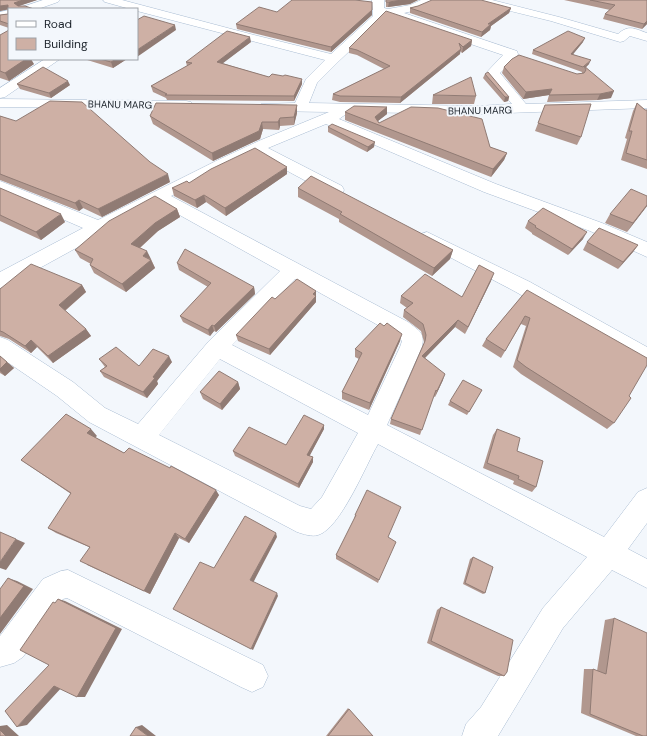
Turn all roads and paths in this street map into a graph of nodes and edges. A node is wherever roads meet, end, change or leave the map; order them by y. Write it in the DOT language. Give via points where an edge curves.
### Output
graph roads {
  1 [pos="54,0"];
  2 [pos="109,0"];
  3 [pos="430,0"];
  4 [pos="478,0"];
  5 [pos="378,6"];
  6 [pos="29,8"];
  7 [pos="132,8"];
  8 [pos="138,10"];
  9 [pos="647,37"];
  10 [pos="512,54"];
  11 [pos="334,58"];
  12 [pos="526,59"];
  13 [pos="52,60"];
  14 [pos="0,94"];
  15 [pos="0,103"];
  16 [pos="647,104"];
  17 [pos="199,105"];
  18 [pos="253,107"];
  19 [pos="300,108"];
  20 [pos="348,108"];
  21 [pos="523,109"];
  22 [pos="327,119"];
  23 [pos="256,148"];
  24 [pos="0,186"];
  25 [pos="158,196"];
  26 [pos="350,198"];
  27 [pos="98,227"];
  28 [pos="412,230"];
  29 [pos="647,250"];
  30 [pos="294,269"];
  31 [pos="0,281"];
  32 [pos="0,346"];
  33 [pos="217,347"];
  34 [pos="647,358"];
  35 [pos="373,429"];
  36 [pos="142,438"];
  37 [pos="647,501"];
  38 [pos="608,553"];
  39 [pos="647,574"];
  40 [pos="0,652"];
  41 [pos="252,676"];
  42 [pos="478,736"];
  1 -- 6 [label="street"];
  2 -- 7 [label="street"];
  3 -- 5 [label="street" via="413,8"];
  4 -- 9 [label="street" via="620,38 628,31"];
  5 -- 10 [label="street"];
  5 -- 11 [label="street" via="379,17"];
  8 -- 11 [label="street"];
  10 -- 12 [label="street"];
  10 -- 21 [label="street" via="493,73"];
  11 -- 19 [label="street" via="311,82"];
  13 -- 14 [label="street"];
  15 -- 17 [label="street, BHANU MARG"];
  16 -- 21 [label="street, BHANU MARG"];
  18 -- 19 [label="street, BHANU MARG"];
  19 -- 20 [label="street, BHANU MARG"];
  20 -- 21 [label="street, BHANU MARG"];
  20 -- 22 [label="street"];
  22 -- 23 [label="street"];
  22 -- 29 [label="street" via="490,188 596,227"];
  23 -- 25 [label="street"];
  23 -- 26 [label="street"];
  24 -- 27 [label="street"];
  25 -- 27 [label="street"];
  25 -- 30 [label="street"];
  27 -- 31 [label="street"];
  28 -- 34 [label="street" via="523,287"];
  30 -- 33 [label="street"];
  30 -- 35 [label="street" via="401,328 413,338"];
  32 -- 36 [label="street" via="65,389 97,415"];
  33 -- 35 [label="street"];
  33 -- 36 [label="street"];
  35 -- 36 [label="street" via="331,506 316,523 297,518"];
  35 -- 38 [label="street"];
  37 -- 38 [label="street"];
  38 -- 39 [label="street"];
  38 -- 42 [label="street" via="553,618 492,718"];
  40 -- 41 [label="street" via="12,646 54,589 68,584"];
}
